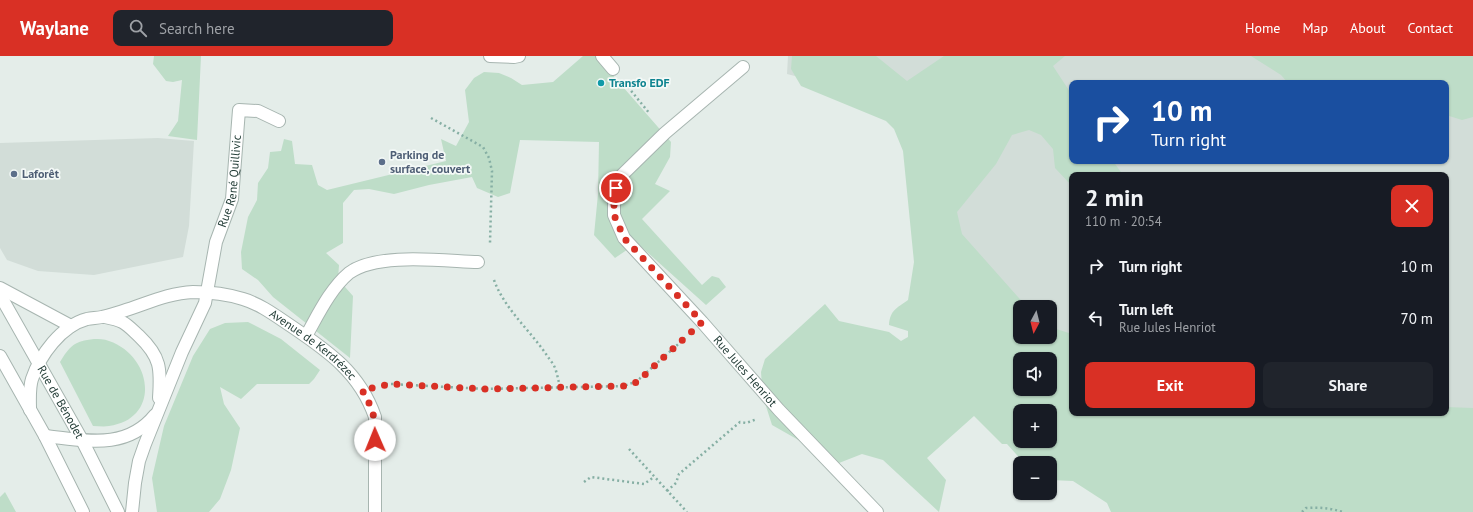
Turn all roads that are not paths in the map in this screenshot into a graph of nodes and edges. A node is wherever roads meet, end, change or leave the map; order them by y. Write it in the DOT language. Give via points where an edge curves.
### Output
graph roads {
  1 [pos="490,56"];
  2 [pos="519,56"];
  3 [pos="602,56"];
  4 [pos="743,67"];
  5 [pos="613,69"];
  6 [pos="279,121"];
  7 [pos="478,262"];
  8 [pos="0,288"];
  9 [pos="207,292"];
  10 [pos="0,295"];
  11 [pos="103,317"];
  12 [pos="71,326"];
  13 [pos="306,336"];
  14 [pos="0,356"];
  15 [pos="39,364"];
  16 [pos="30,410"];
  17 [pos="159,410"];
  18 [pos="45,436"];
  19 [pos="82,440"];
  20 [pos="83,512"];
  21 [pos="118,512"];
  22 [pos="132,512"];
  23 [pos="375,512"];
  24 [pos="877,512"];
  1 -- 2 [label="street"];
  3 -- 5 [label="street"];
  4 -- 24 [label="street, Rue Jules Henriot" via="665,133 622,175 614,196 614,215 624,238 779,410"];
  6 -- 9 [label="street, Rue René Quillivic" via="258,111 239,110 233,191 216,242"];
  7 -- 13 [label="street" via="400,260 370,264 356,270 350,273 329,296"];
  8 -- 12 [label="street"];
  9 -- 11 [label="street, Avenue de Kerdrézec" via="178,293"];
  9 -- 13 [label="street, Avenue de Kerdrézec" via="244,299"];
  9 -- 17 [label="street" via="202,312 182,352"];
  10 -- 15 [label="street, Rue de Bénodet"];
  11 -- 12 [label="street, Avenue de Kerdrézec" via="87,319"];
  11 -- 17 [label="street" via="120,320 131,327 153,351 159,365"];
  12 -- 15 [label="street, Avenue de Kerdrézec" via="53,343"];
  13 -- 23 [label="street, Avenue de Kerdrézec" via="336,359 349,373 362,390 375,417"];
  14 -- 16 [label="street"];
  15 -- 16 [label="street, Avenue de Kerdrézec" via="32,381"];
  15 -- 19 [label="street, Rue de Bénodet"];
  16 -- 18 [label="street"];
  17 -- 19 [label="street" via="149,422 126,436 115,440"];
  17 -- 22 [label="street" via="140,462"];
  18 -- 19 [label="street"];
  18 -- 20 [label="street"];
  19 -- 21 [label="street, Rue de Bénodet"];
}
